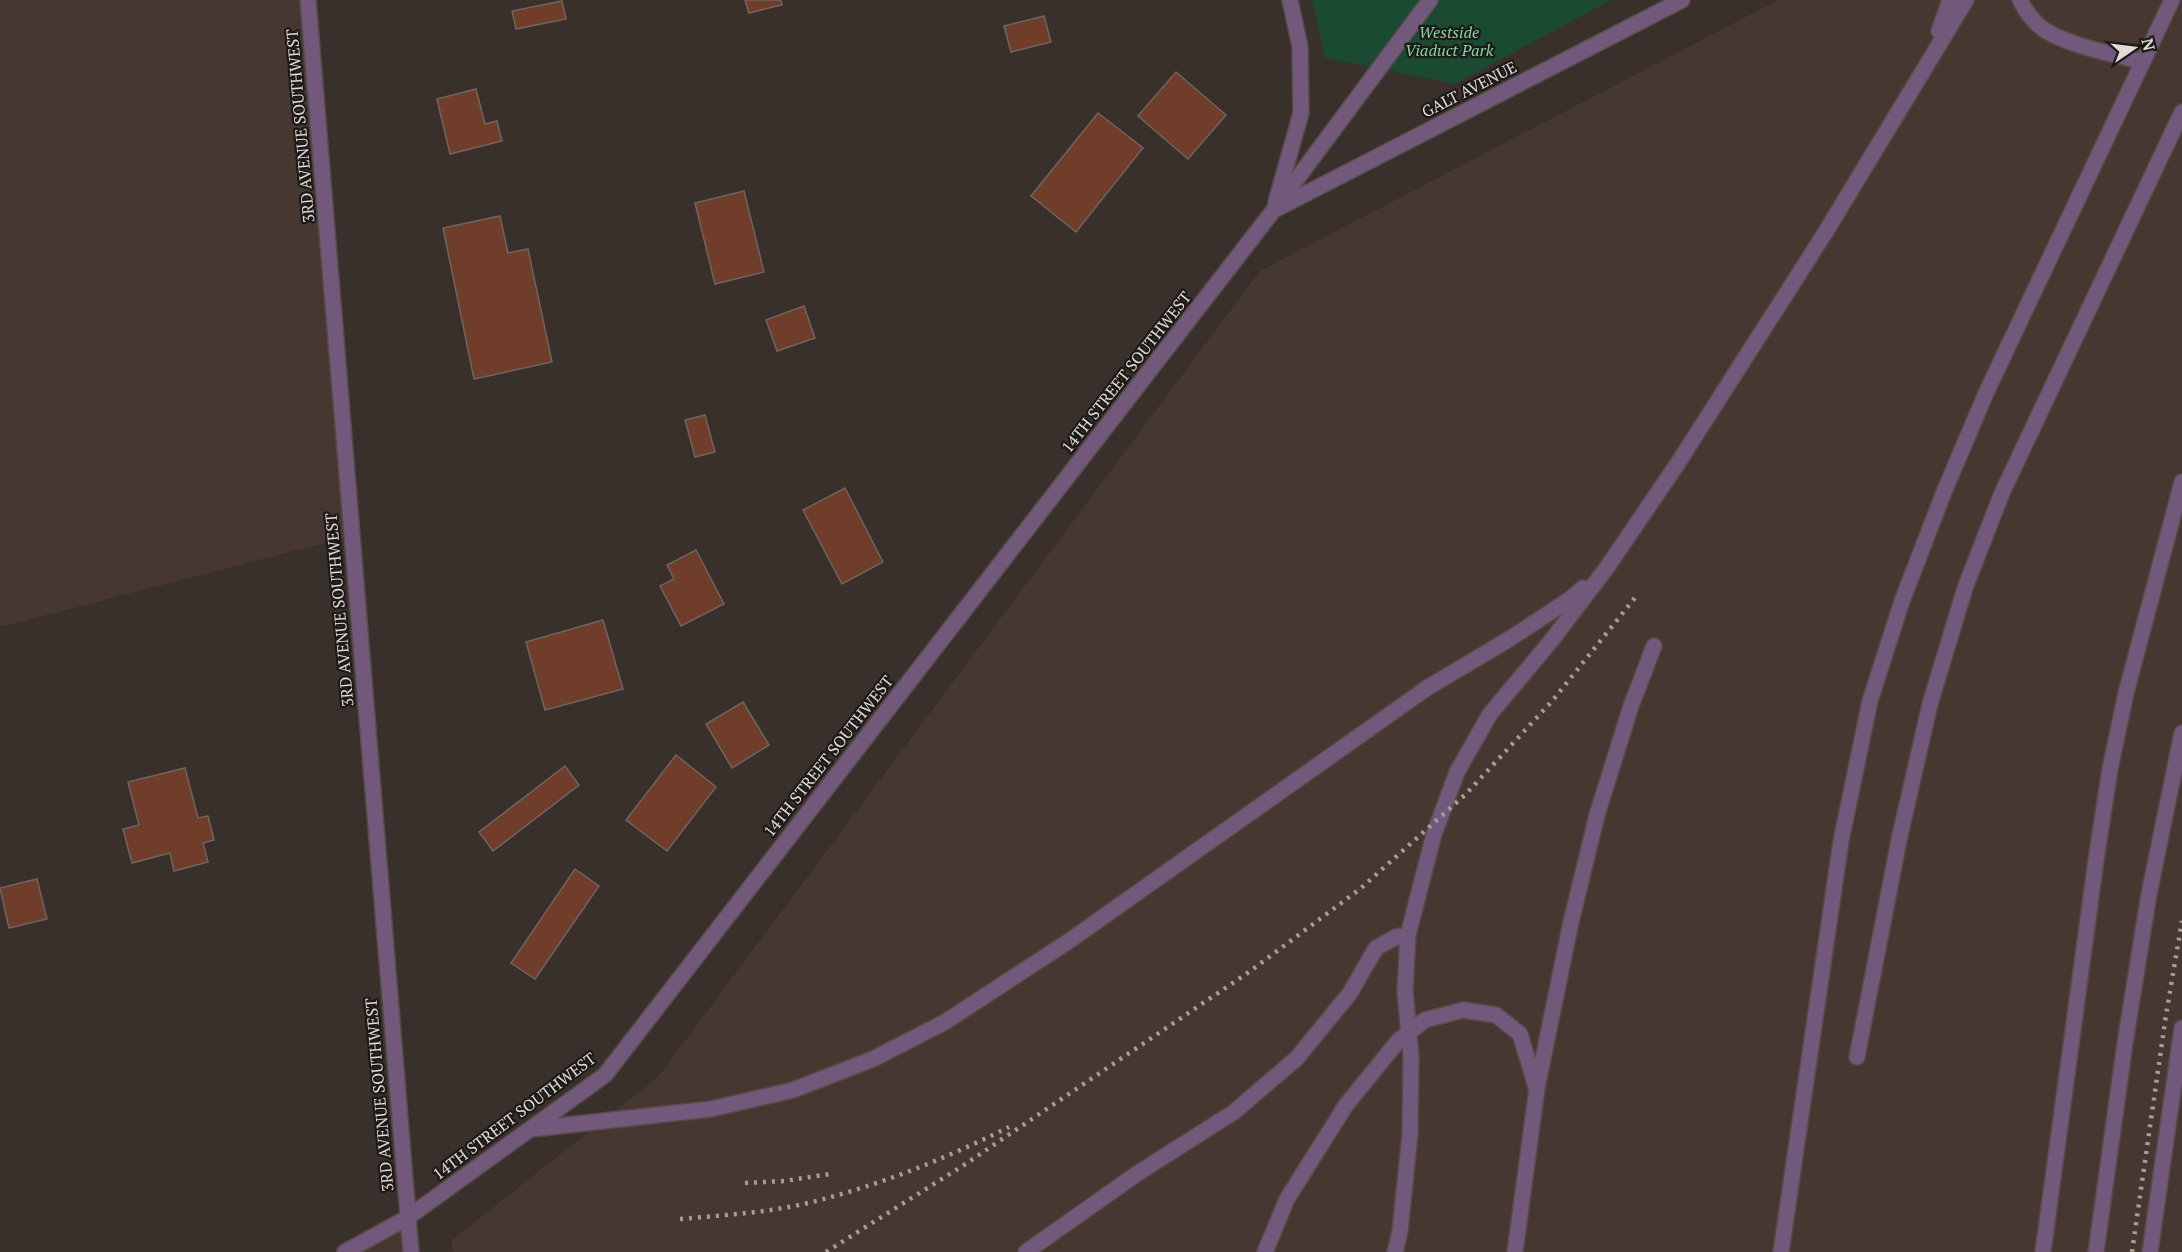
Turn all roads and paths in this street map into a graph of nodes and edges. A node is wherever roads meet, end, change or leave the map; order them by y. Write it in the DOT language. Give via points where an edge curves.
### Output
graph roads {
  1 [pos="308,0"];
  2 [pos="1290,0"];
  3 [pos="1430,0"];
  4 [pos="1682,0"];
  5 [pos="1950,0"];
  6 [pos="1966,0"];
  7 [pos="2020,0"];
  8 [pos="2172,0"];
  9 [pos="1931,56"];
  10 [pos="2144,62"];
  11 [pos="2182,112"];
  12 [pos="1273,211"];
  13 [pos="2182,482"];
  14 [pos="1608,566"];
  15 [pos="1654,646"];
  16 [pos="2182,733"];
  17 [pos="1408,935"];
  18 [pos="2182,1028"];
  19 [pos="1408,1032"];
  20 [pos="1857,1057"];
  21 [pos="1537,1088"];
  22 [pos="530,1129"];
  23 [pos="407,1218"];
  24 [pos="345,1252"];
  25 [pos="411,1252"];
  26 [pos="1026,1252"];
  27 [pos="1264,1252"];
  28 [pos="1395,1252"];
  29 [pos="1515,1252"];
  30 [pos="1781,1252"];
  31 [pos="2043,1252"];
  32 [pos="2096,1252"];
  33 [pos="2150,1252"];
  1 -- 23 [label="street, 3RD AVENUE SOUTHWEST"];
  2 -- 12 [label="street" via="1300,47 1301,113"];
  3 -- 12 [label="street, 14TH STREET SOUTHWEST"];
  4 -- 12 [label="street, GALT AVENUE"];
  5 -- 9 [label="street"];
  6 -- 9 [label="street"];
  7 -- 10 [label="street" via="2027,14 2046,31"];
  8 -- 10 [label="street"];
  9 -- 14 [label="street" via="1825,233"];
  10 -- 30 [label="street" via="1986,393 1902,601 1870,701 1841,841"];
  11 -- 20 [label="street" via="2002,493 1965,588 1925,726 1896,852"];
  12 -- 22 [label="street, 14TH STREET SOUTHWEST" via="605,1075"];
  13 -- 31 [label="street" via="2109,769"];
  14 -- 17 [label="street" via="1490,714 1457,772 1434,834"];
  14 -- 22 [label="street" via="1570,599 1427,688 1069,941 945,1022 873,1059 793,1090 711,1109"];
  15 -- 21 [label="street" via="1597,814"];
  16 -- 32 [label="street" via="2149,894"];
  17 -- 19 [label="street"];
  17 -- 26 [label="street" via="1376,948 1350,993 1297,1058 1234,1112"];
  18 -- 33 [label="street"];
  19 -- 21 [label="street" via="1425,1020 1463,1010 1496,1015 1520,1034"];
  19 -- 27 [label="street" via="1346,1105 1287,1199"];
  19 -- 28 [label="street" via="1410,1134"];
  21 -- 29 [label="street"];
  22 -- 23 [label="street, 14TH STREET SOUTHWEST"];
  23 -- 24 [label="street, 14TH STREET SOUTHWEST"];
  23 -- 25 [label="street, 3RD AVENUE SOUTHWEST"];
}
